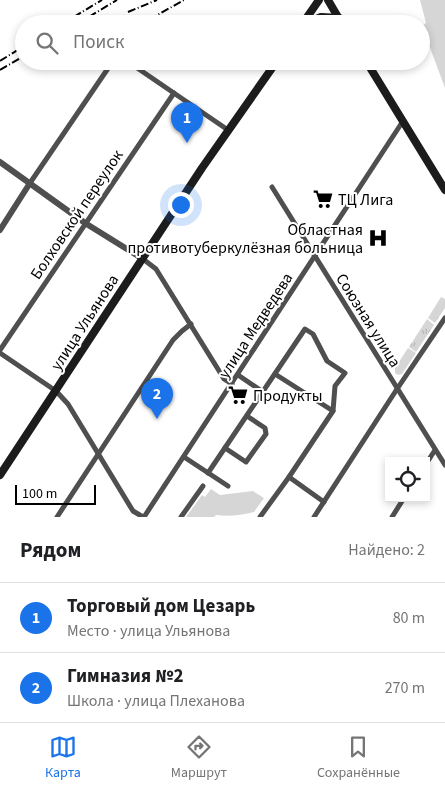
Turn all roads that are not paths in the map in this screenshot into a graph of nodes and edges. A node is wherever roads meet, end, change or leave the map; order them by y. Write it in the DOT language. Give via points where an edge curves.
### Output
graph roads {
  1 [pos="319,0"];
  2 [pos="328,0"];
  3 [pos="310,15"];
  4 [pos="337,15"];
  5 [pos="107,70"];
  6 [pos="140,70"];
  7 [pos="271,70"];
  8 [pos="372,70"];
  9 [pos="174,93"];
  10 [pos="403,121"];
  11 [pos="228,130"];
  12 [pos="0,162"];
  13 [pos="30,183"];
  14 [pos="272,187"];
  15 [pos="445,190"];
  16 [pos="85,222"];
  17 [pos="0,230"];
  18 [pos="315,256"];
  19 [pos="143,259"];
  20 [pos="445,318"];
  21 [pos="190,324"];
  22 [pos="0,352"];
  23 [pos="275,374"];
  24 [pos="238,375"];
  25 [pos="232,384"];
  26 [pos="397,388"];
  27 [pos="56,391"];
  28 [pos="263,392"];
  29 [pos="333,412"];
  30 [pos="247,416"];
  31 [pos="225,448"];
  32 [pos="436,450"];
  33 [pos="99,453"];
  34 [pos="184,457"];
  35 [pos="430,458"];
  36 [pos="445,465"];
  37 [pos="208,473"];
  38 [pos="0,475"];
  39 [pos="289,477"];
  40 [pos="202,486"];
  41 [pos="228,486"];
  42 [pos="324,502"];
  43 [pos="401,502"];
  44 [pos="57,517"];
  45 [pos="143,517"];
  46 [pos="181,517"];
  47 [pos="260,517"];
  48 [pos="314,517"];
  49 [pos="392,517"];
  1 -- 3 [label="main road"];
  2 -- 4 [label="main road"];
  5 -- 13 [label="street"];
  6 -- 9 [label="street"];
  7 -- 11 [label="main road, улица Ульянова"];
  8 -- 10 [label="main road"];
  9 -- 11 [label="street"];
  9 -- 16 [label="street, Болховской переулок"];
  10 -- 15 [label="main road"];
  10 -- 18 [label="street, улица Медведева"];
  11 -- 19 [label="main road, улица Ульянова"];
  12 -- 13 [label="street"];
  13 -- 16 [label="street"];
  13 -- 17 [label="street"];
  14 -- 18 [label="street, Союзная улица"];
  16 -- 19 [label="street"];
  16 -- 22 [label="street, Болховской переулок"];
  18 -- 24 [label="street, улица Медведева"];
  18 -- 26 [label="street, Союзная улица"];
  19 -- 21 [label="street" via="156,269"];
  19 -- 27 [label="main road, улица Ульянова"];
  20 -- 26 [label="street"];
  21 -- 25 [label="street" via="224,379"];
  21 -- 33 [label="street" via="173,340"];
  22 -- 27 [label="street"];
  23 -- 28 [label="street"];
  23 -- 29 [label="street"];
  23 -- 29 [label="street" via="305,329 313,334 327,362 344,373 336,386"];
  24 -- 25 [label="street, улица Медведева"];
  24 -- 28 [label="street"];
  25 -- 34 [label="street, улица Медведева"];
  26 -- 32 [label="street, Союзная улица"];
  26 -- 42 [label="street"];
  27 -- 33 [label="street"];
  27 -- 38 [label="main road, улица Ульянова"];
  28 -- 30 [label="street"];
  29 -- 39 [label="street"];
  30 -- 31 [label="street"];
  30 -- 31 [label="street" via="265,428 266,434 246,462"];
  31 -- 37 [label="street"];
  32 -- 35 [label="street"];
  32 -- 36 [label="street, Союзная улица"];
  33 -- 44 [label="street"];
  33 -- 45 [label="street" via="133,511"];
  34 -- 37 [label="street"];
  34 -- 45 [label="street, улица Медведева"];
  37 -- 41 [label="street"];
  39 -- 42 [label="street"];
  39 -- 47 [label="street"];
  40 -- 46 [label="street"];
  42 -- 48 [label="street"];
  43 -- 49 [label="street"];
}
